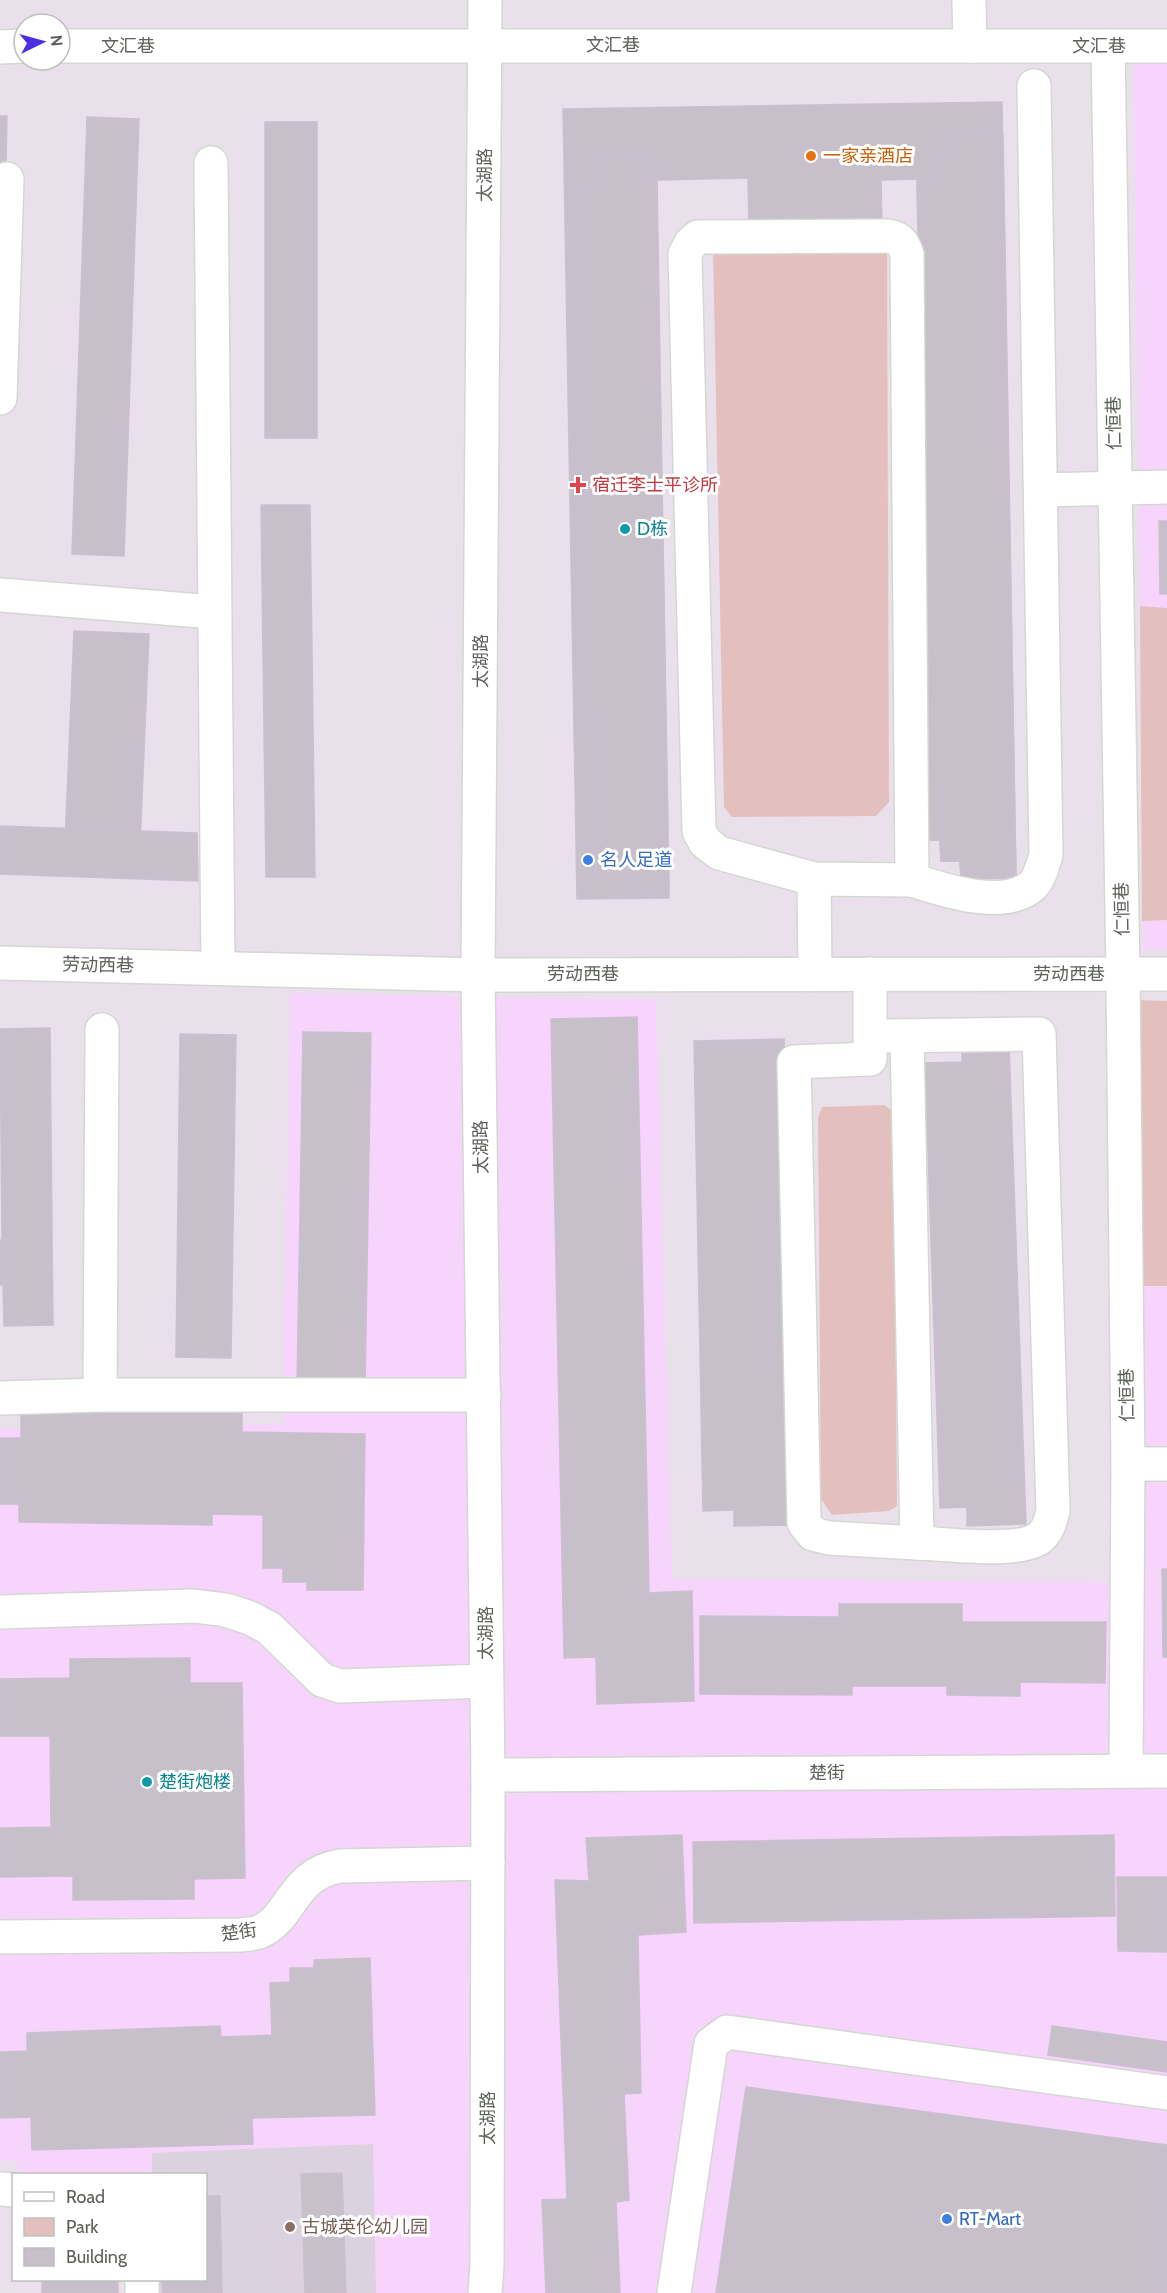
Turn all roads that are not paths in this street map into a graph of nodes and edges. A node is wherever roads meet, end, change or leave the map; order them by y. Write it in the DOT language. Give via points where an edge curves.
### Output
graph roads {
  1 [pos="485,0"];
  2 [pos="969,0"];
  3 [pos="486,45"];
  4 [pos="72,46"];
  5 [pos="970,46"];
  6 [pos="1108,46"];
  7 [pos="1167,46"];
  8 [pos="1034,86"];
  9 [pos="211,163"];
  10 [pos="7,179"];
  11 [pos="0,398"];
  12 [pos="1167,487"];
  13 [pos="1115,488"];
  14 [pos="1041,490"];
  15 [pos="0,595"];
  16 [pos="214,612"];
  17 [pos="814,879"];
  18 [pos="912,880"];
  19 [pos="0,963"];
  20 [pos="218,968"];
  21 [pos="814,974"];
  22 [pos="870,974"];
  23 [pos="1123,974"];
  24 [pos="1167,974"];
  25 [pos="478,975"];
  26 [pos="102,1030"];
  27 [pos="907,1035"];
  28 [pos="870,1036"];
  29 [pos="100,1395"];
  30 [pos="484,1395"];
  31 [pos="0,1398"];
  32 [pos="1128,1464"];
  33 [pos="1167,1464"];
  34 [pos="917,1543"];
  35 [pos="0,1612"];
  36 [pos="486,1681"];
  37 [pos="1126,1771"];
  38 [pos="1167,1771"];
  39 [pos="488,1775"];
  40 [pos="488,1863"];
  41 [pos="0,1938"];
  42 [pos="1167,2093"];
  43 [pos="485,2293"];
  44 [pos="674,2293"];
  1 -- 3 [label="street, 太湖路"];
  2 -- 5 [label="street"];
  3 -- 4 [label="street, 文汇巷"];
  3 -- 5 [label="street, 文汇巷"];
  3 -- 25 [label="street, 太湖路"];
  5 -- 6 [label="street, 文汇巷"];
  6 -- 7 [label="street, 文汇巷"];
  6 -- 13 [label="street, 仁恒巷"];
  8 -- 14 [label="street"];
  9 -- 16 [label="street"];
  10 -- 11 [label="street"];
  12 -- 13 [label="street"];
  13 -- 14 [label="street"];
  13 -- 23 [label="street, 仁恒巷"];
  14 -- 18 [label="street" via="1046,855 1034,883 1021,893 993,897 963,895"];
  15 -- 16 [label="street"];
  16 -- 20 [label="street"];
  17 -- 18 [label="street"];
  17 -- 18 [label="street" via="719,853 699,831 686,254 698,237 888,237 897,238 907,254"];
  17 -- 21 [label="street"];
  19 -- 20 [label="street, 劳动西巷"];
  20 -- 25 [label="street, 劳动西巷"];
  21 -- 22 [label="street, 劳动西巷"];
  21 -- 25 [label="street, 劳动西巷"];
  22 -- 23 [label="street, 劳动西巷"];
  22 -- 28 [label="street"];
  23 -- 24 [label="street, 劳动西巷"];
  23 -- 32 [label="street, 仁恒巷"];
  25 -- 30 [label="street, 太湖路"];
  26 -- 29 [label="street"];
  27 -- 28 [label="street"];
  27 -- 34 [label="street"];
  27 -- 34 [label="street" via="1039,1034 1053,1511 1047,1529 1037,1539 1017,1546"];
  28 -- 34 [label="street" via="870,1059 794,1062 804,1523 813,1534 829,1538"];
  29 -- 30 [label="street"];
  29 -- 31 [label="street"];
  30 -- 36 [label="street, 太湖路"];
  32 -- 33 [label="street"];
  32 -- 37 [label="street, 仁恒巷"];
  35 -- 36 [label="street" via="194,1606 226,1610 269,1628 322,1680 340,1686"];
  36 -- 39 [label="street, 太湖路"];
  37 -- 38 [label="street, 楚街"];
  37 -- 39 [label="street, 楚街"];
  39 -- 40 [label="street, 太湖路"];
  40 -- 41 [label="street, 楚街" via="324,1869 261,1932"];
  40 -- 43 [label="street, 太湖路"];
  42 -- 44 [label="street" via="727,2032 711,2044"];
}
